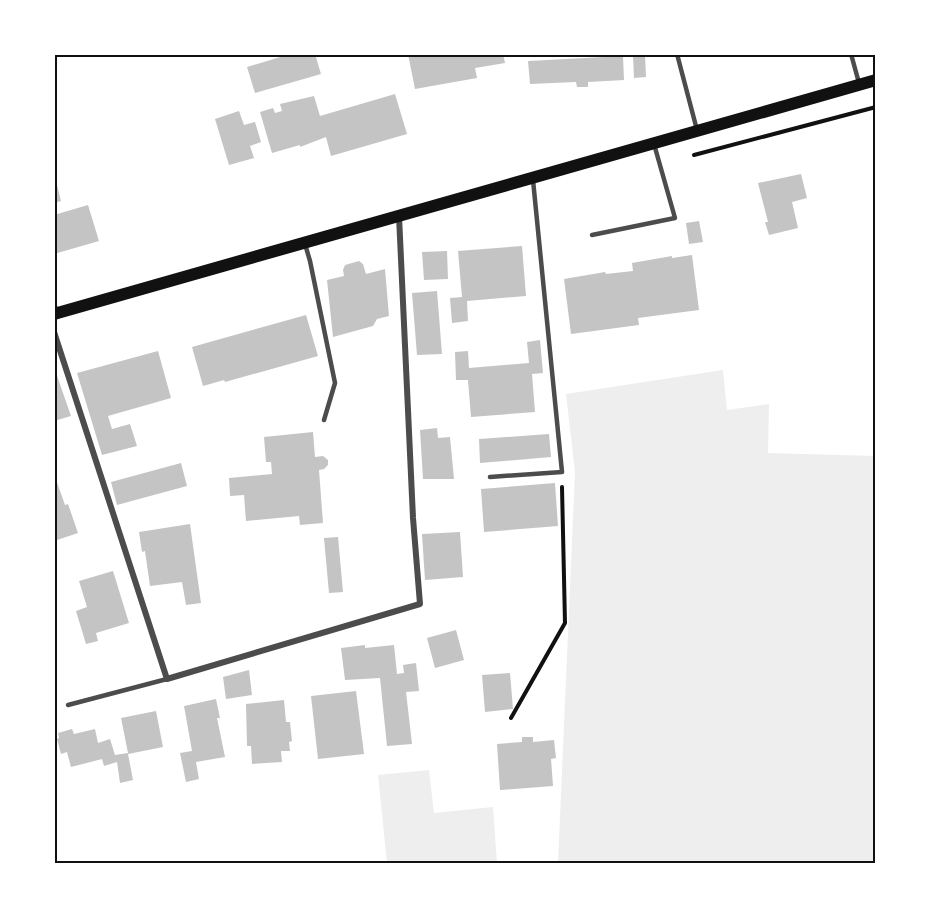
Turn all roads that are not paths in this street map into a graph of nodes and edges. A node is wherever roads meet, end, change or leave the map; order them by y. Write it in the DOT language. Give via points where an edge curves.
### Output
graph roads {
  1 [pos="677,54"];
  2 [pos="851,54"];
  3 [pos="876,80"];
  4 [pos="860,85"];
  5 [pos="697,132"];
  6 [pos="654,144"];
  7 [pos="533,177"];
  8 [pos="399,216"];
  9 [pos="592,235"];
  10 [pos="304,242"];
  11 [pos="55,310"];
  12 [pos="54,333"];
  13 [pos="324,420"];
  14 [pos="490,477"];
  15 [pos="167,679"];
  16 [pos="68,705"];
  1 -- 5 [label="lane"];
  2 -- 4 [label="lane"];
  3 -- 4 [label="main road"];
  4 -- 5 [label="main road"];
  5 -- 6 [label="main road"];
  6 -- 7 [label="main road"];
  6 -- 9 [label="lane" via="675,218"];
  7 -- 8 [label="main road"];
  7 -- 14 [label="lane" via="562,472"];
  8 -- 10 [label="main road"];
  8 -- 15 [label="street" via="420,604"];
  10 -- 11 [label="main road"];
  10 -- 13 [label="lane" via="335,384"];
  12 -- 15 [label="street"];
  15 -- 16 [label="lane"];
}
